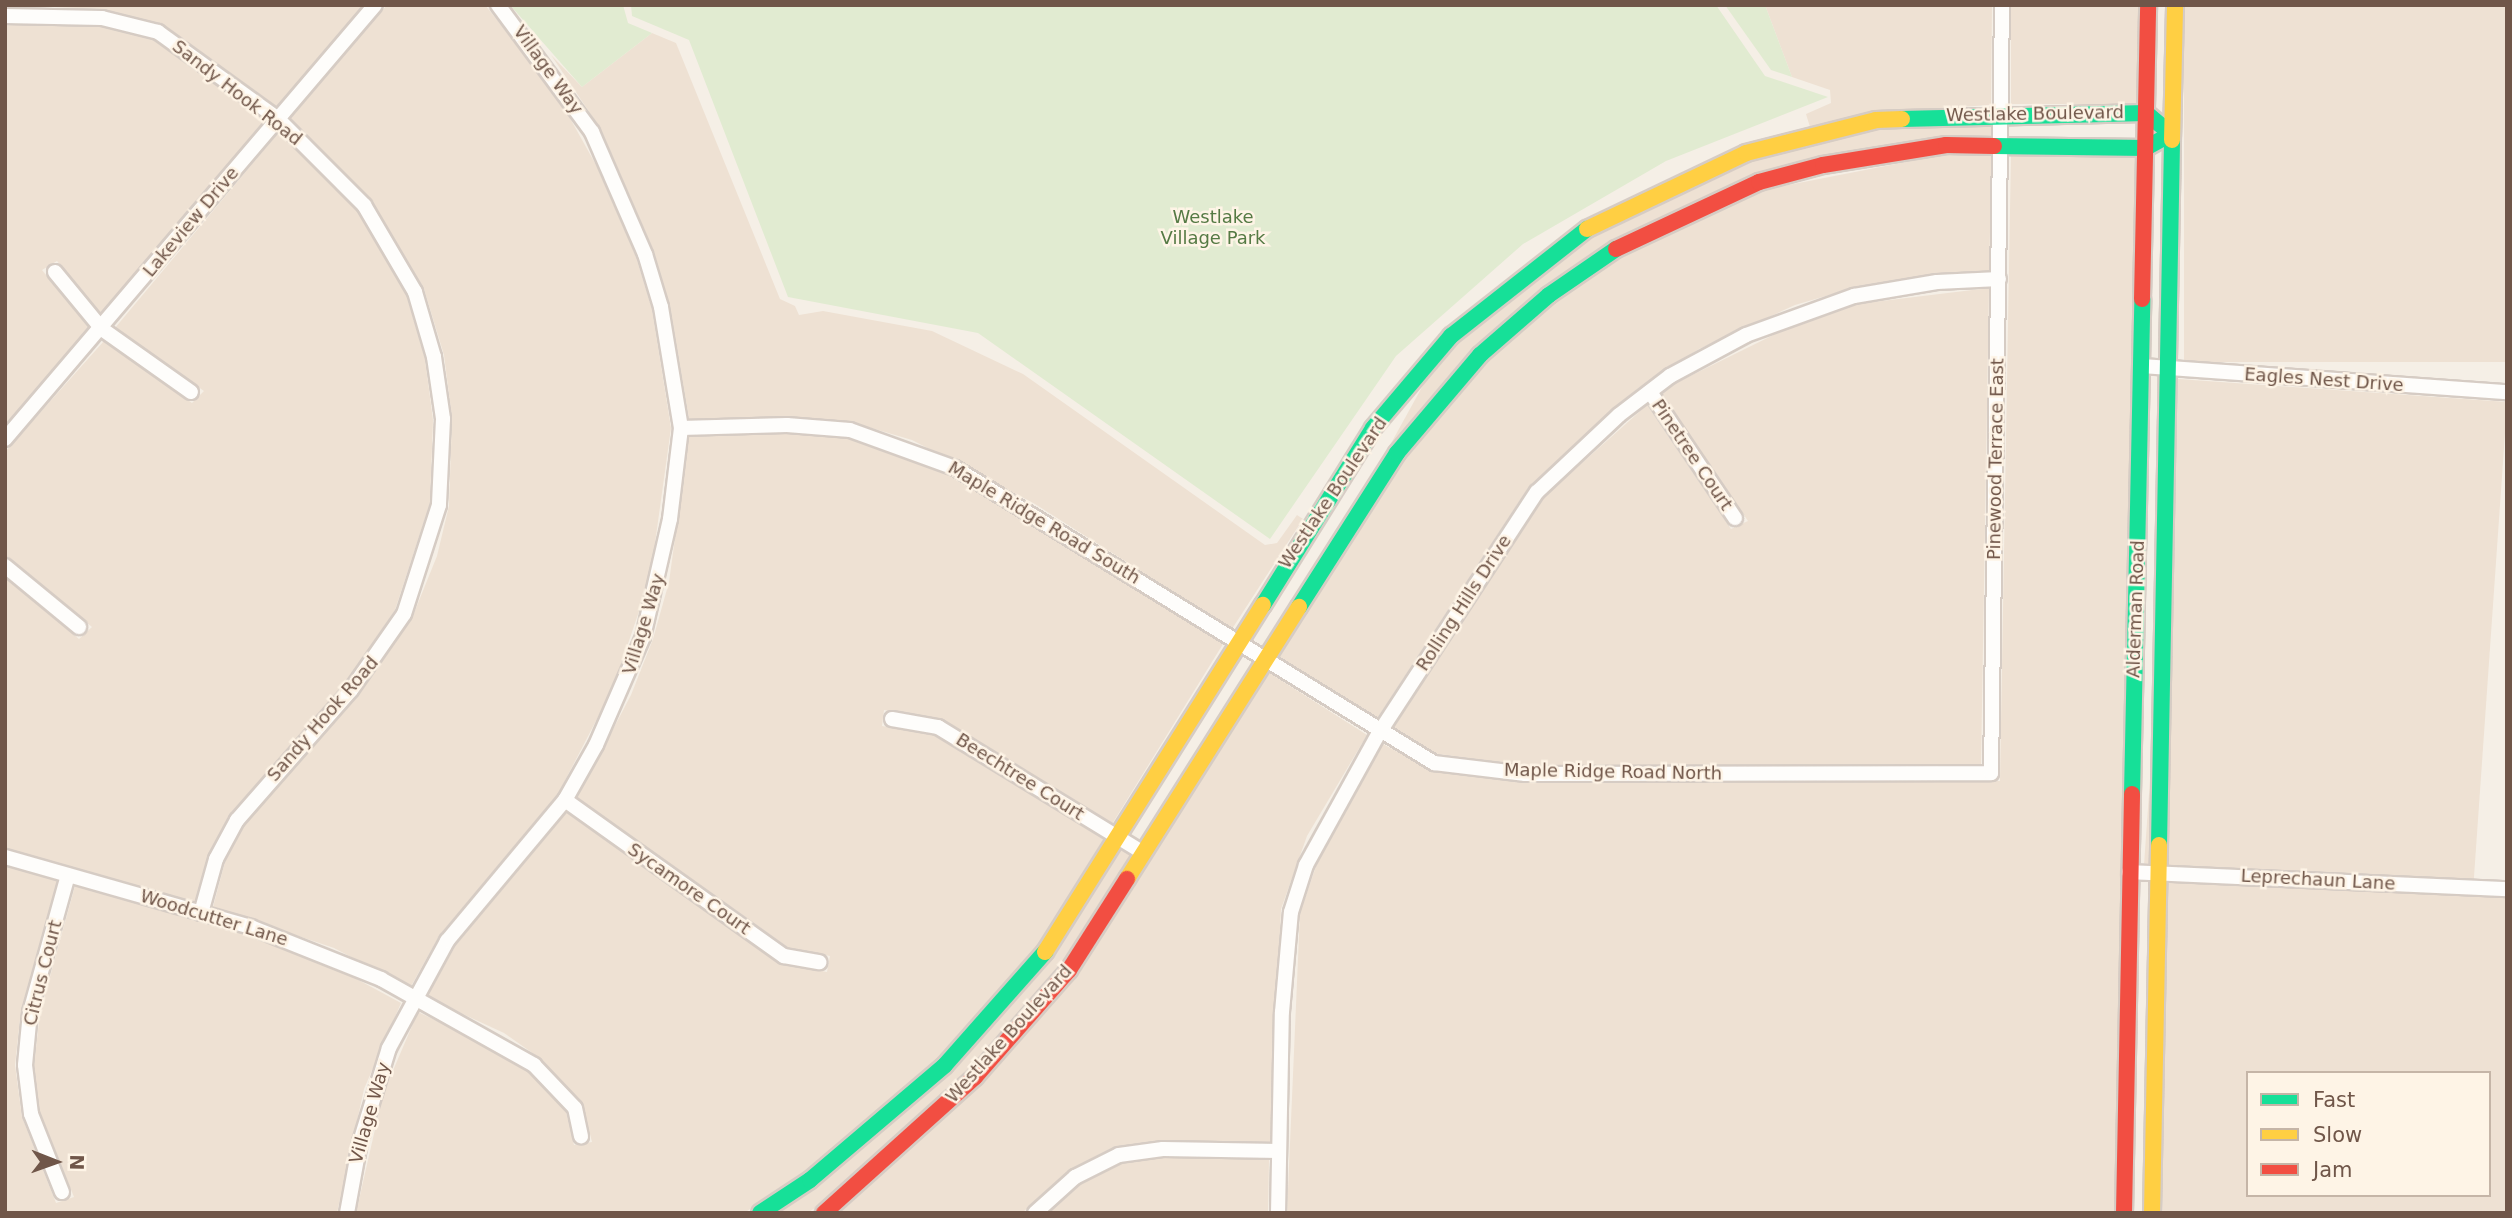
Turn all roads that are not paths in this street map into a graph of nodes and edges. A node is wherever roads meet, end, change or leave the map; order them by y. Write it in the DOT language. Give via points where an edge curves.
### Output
graph roads {
  1 [pos="375,5"];
  2 [pos="498,5"];
  3 [pos="2002,5"];
  4 [pos="2148,5"];
  5 [pos="2175,5"];
  6 [pos="5,16"];
  7 [pos="2001,113"];
  8 [pos="2146,113"];
  9 [pos="278,119"];
  10 [pos="2171,134"];
  11 [pos="2002,146"];
  12 [pos="2146,148"];
  13 [pos="55,272"];
  14 [pos="1998,279"];
  15 [pos="102,329"];
  16 [pos="2142,366"];
  17 [pos="2169,370"];
  18 [pos="191,392"];
  19 [pos="1650,392"];
  20 [pos="2507,392"];
  21 [pos="681,428"];
  22 [pos="5,439"];
  23 [pos="1735,518"];
  24 [pos="5,566"];
  25 [pos="79,627"];
  26 [pos="1235,642"];
  27 [pos="1265,660"];
  28 [pos="892,719"];
  29 [pos="1380,733"];
  30 [pos="1991,773"];
  31 [pos="565,800"];
  32 [pos="1116,836"];
  33 [pos="1142,852"];
  34 [pos="5,858"];
  35 [pos="2129,872"];
  36 [pos="2158,873"];
  37 [pos="68,875"];
  38 [pos="2507,889"];
  39 [pos="201,913"];
  40 [pos="819,962"];
  41 [pos="414,1001"];
  42 [pos="581,1136"];
  43 [pos="1279,1151"];
  44 [pos="62,1192"];
  45 [pos="347,1213"];
  46 [pos="760,1213"];
  47 [pos="824,1213"];
  48 [pos="1035,1213"];
  49 [pos="1278,1213"];
  50 [pos="2124,1213"];
  51 [pos="2152,1213"];
  1 -- 9 [label="street, Lakeview Drive"];
  2 -- 21 [label="street, Village Way" via="565,91 619,187 661,307"];
  3 -- 7 [label="street, Pinewood Terrace East"];
  4 -- 8 [label="street, Alderman Road"];
  5 -- 10 [label="street, Alderman Road"];
  6 -- 9 [label="street, Sandy Hook Road" via="102,18 158,32"];
  7 -- 8 [label="street, Westlake Boulevard"];
  7 -- 11 [label="street, Pinewood Terrace East"];
  7 -- 26 [label="street, Westlake Boulevard" via="1875,120 1818,133 1746,153 1605,216 1451,336 1373,428"];
  8 -- 10 [label="street, Westlake Boulevard"];
  8 -- 12 [label="street, Alderman Road"];
  9 -- 15 [label="street, Lakeview Drive"];
  9 -- 39 [label="street, Sandy Hook Road" via="364,205 415,292 434,357 443,419 439,505 404,614 352,690 237,820 216,859"];
  10 -- 12 [label="street"];
  10 -- 17 [label="street, Alderman Road"];
  11 -- 12 [label="street, Westlake Boulevard"];
  11 -- 14 [label="street, Pinewood Terrace East"];
  11 -- 27 [label="street, Westlake Boulevard" via="1873,154 1759,181 1615,249 1480,355 1396,453"];
  12 -- 16 [label="street, Alderman Road"];
  13 -- 15 [label="street"];
  14 -- 19 [label="street, Rolling Hills Drive" via="1909,287 1798,313 1714,351"];
  14 -- 30 [label="street, Pinewood Terrace East"];
  15 -- 18 [label="street"];
  15 -- 22 [label="street, Lakeview Drive"];
  16 -- 17 [label="street, Eagles Nest Drive"];
  16 -- 35 [label="street, Alderman Road"];
  17 -- 20 [label="street, Eagles Nest Drive"];
  17 -- 36 [label="street, Alderman Road"];
  19 -- 23 [label="street, Pinetree Court"];
  19 -- 29 [label="street, Rolling Hills Drive" via="1537,492"];
  21 -- 26 [label="street, Maple Ridge Road South" via="787,425 850,430 908,447 1030,511"];
  21 -- 31 [label="street, Village Way" via="660,580 643,637 622,691"];
  24 -- 25 [label="street"];
  26 -- 27 [label="street, Maple Ridge Road South"];
  26 -- 32 [label="street, Westlake Boulevard"];
  27 -- 29 [label="street, Maple Ridge Road North"];
  27 -- 33 [label="street, Westlake Boulevard"];
  28 -- 32 [label="street, Beechtree Court" via="938,727"];
  29 -- 30 [label="street, Maple Ridge Road North" via="1434,763 1525,774"];
  29 -- 43 [label="street, Rolling Hills Drive" via="1315,840 1291,912"];
  31 -- 40 [label="street, Sycamore Court" via="785,956"];
  31 -- 41 [label="street, Village Way" via="447,941"];
  32 -- 33 [label="street, Beechtree Court"];
  32 -- 46 [label="street, Westlake Boulevard" via="1046,951 945,1065 810,1180"];
  33 -- 47 [label="street, Westlake Boulevard" via="1061,980 975,1077"];
  34 -- 37 [label="street, Woodcutter Lane"];
  35 -- 36 [label="street, Leprechaun Lane"];
  35 -- 50 [label="street, Alderman Road"];
  36 -- 38 [label="street, Leprechaun Lane"];
  36 -- 51 [label="street, Alderman Road"];
  37 -- 39 [label="street, Woodcutter Lane"];
  37 -- 44 [label="street, Citrus Court" via="30,1012 25,1065 31,1114"];
  39 -- 41 [label="street, Woodcutter Lane" via="331,956"];
  41 -- 42 [label="street, Woodcutter Lane" via="499,1041 534,1065 575,1108"];
  41 -- 45 [label="street, Village Way" via="373,1092"];
  43 -- 48 [label="street" via="1163,1149 1119,1155 1075,1177"];
  43 -- 49 [label="street, Rolling Hills Drive"];
}
